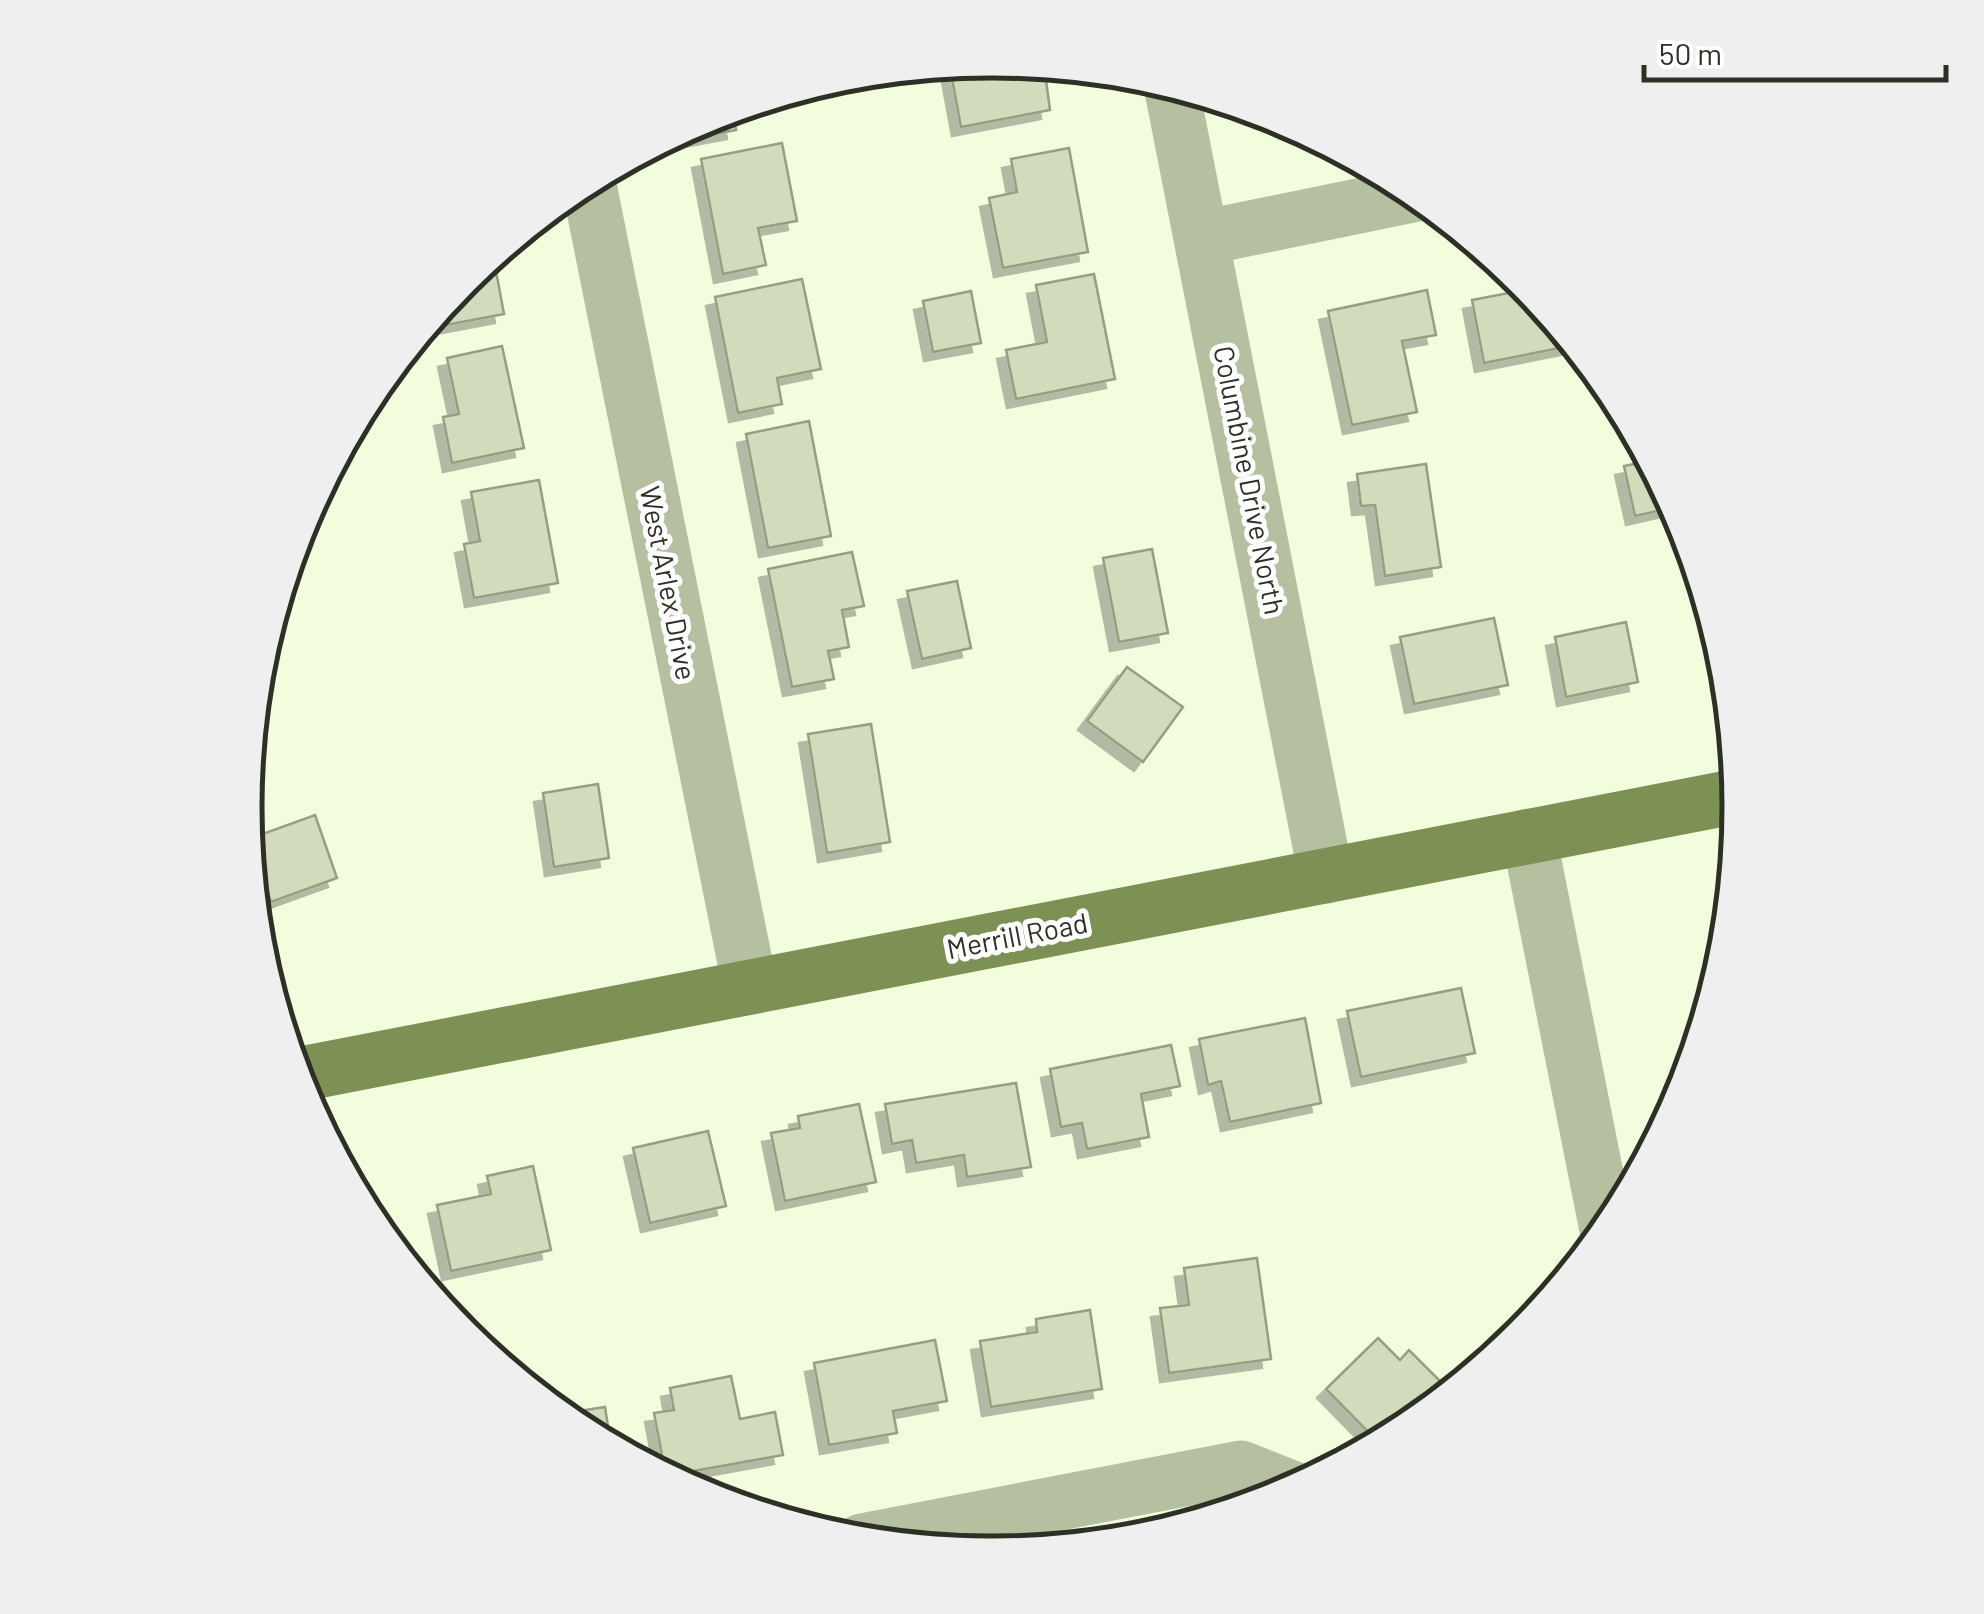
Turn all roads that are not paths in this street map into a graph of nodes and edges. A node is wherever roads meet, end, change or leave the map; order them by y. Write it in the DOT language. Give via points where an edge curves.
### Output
graph roads {
  1 [pos="1174,101"];
  2 [pos="591,197"];
  3 [pos="1395,199"];
  4 [pos="1202,238"];
  5 [pos="1722,799"];
  6 [pos="1528,836"];
  7 [pos="1326,876"];
  8 [pos="750,987"];
  9 [pos="313,1072"];
  10 [pos="1602,1207"];
  11 [pos="1274,1480"];
  12 [pos="911,1532"];
  1 -- 4 [label="street, Columbine Drive North"];
  2 -- 8 [label="street, West Arlex Drive"];
  3 -- 4 [label="street"];
  4 -- 7 [label="street, Columbine Drive North"];
  5 -- 6 [label="main road, Merrill Road"];
  6 -- 7 [label="main road, Merrill Road"];
  6 -- 10 [label="street"];
  7 -- 8 [label="main road, Merrill Road"];
  8 -- 9 [label="main road, Merrill Road"];
  11 -- 12 [label="street" via="1242,1468"];
}
